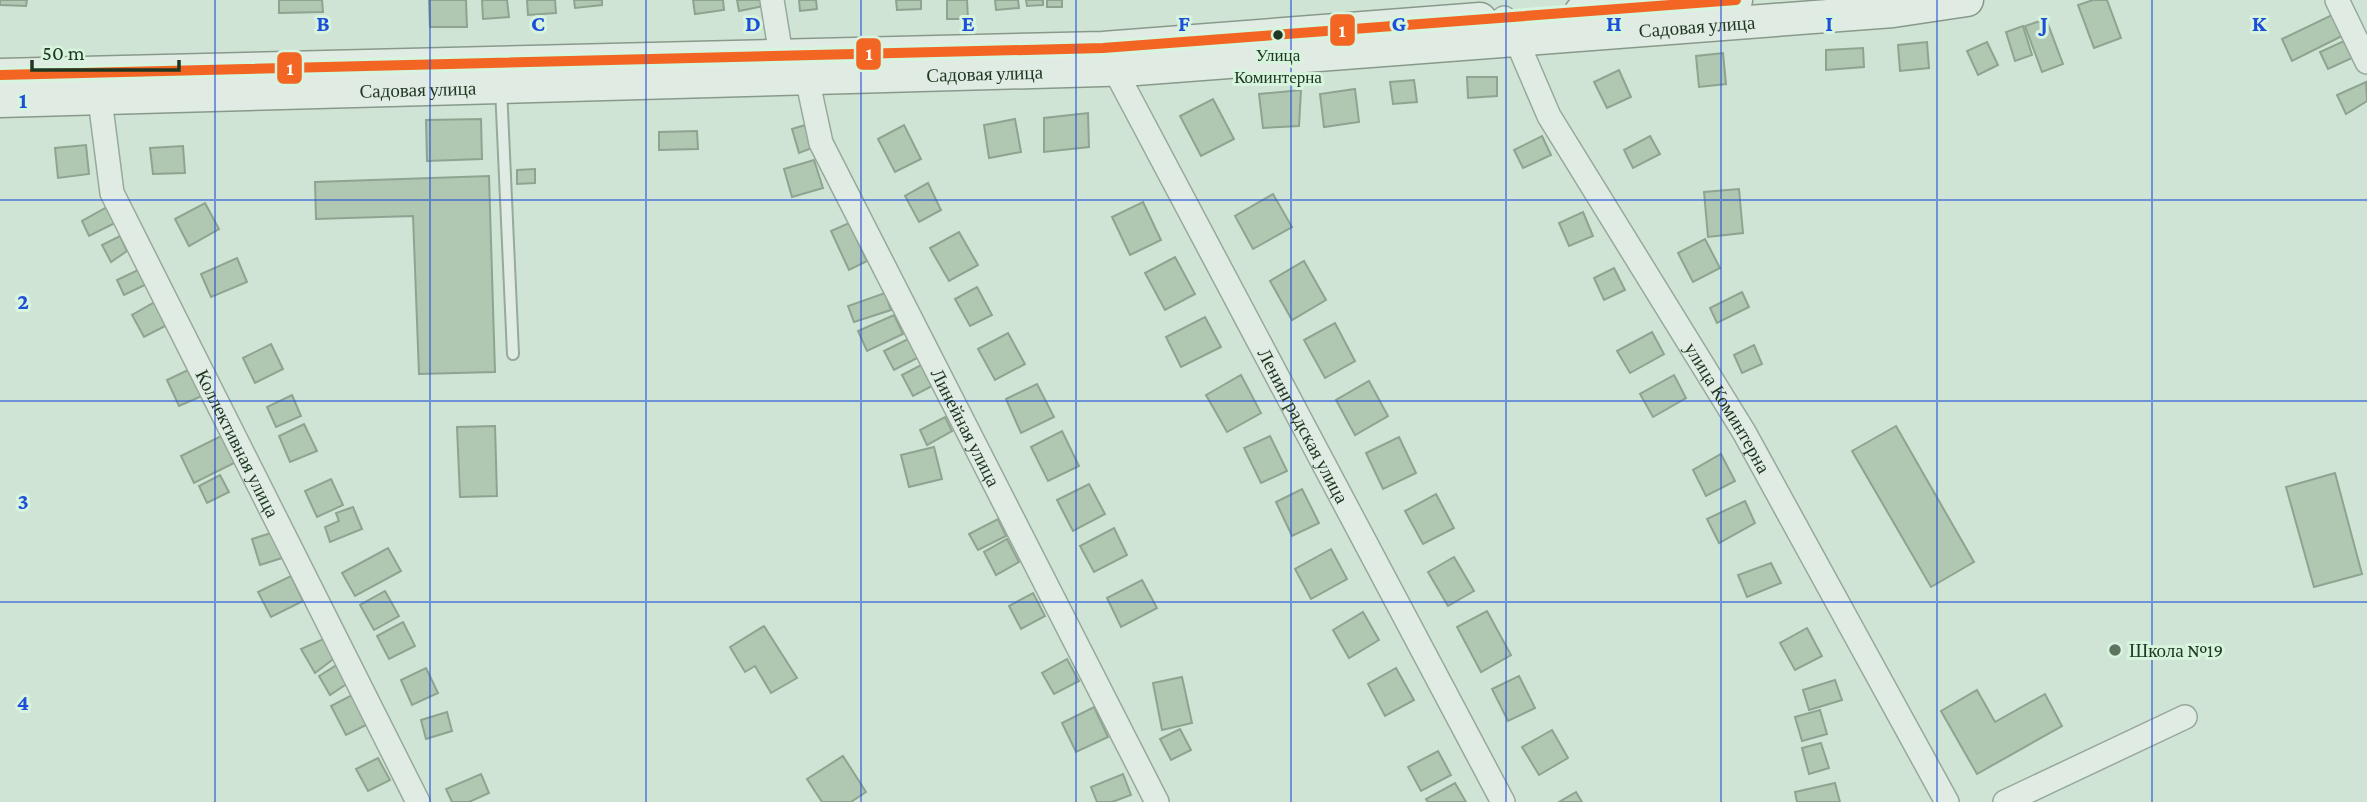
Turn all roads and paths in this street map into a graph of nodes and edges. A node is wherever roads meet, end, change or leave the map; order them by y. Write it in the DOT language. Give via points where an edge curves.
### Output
graph roads {
  1 [pos="772,0"];
  2 [pos="1736,0"];
  3 [pos="1967,0"];
  4 [pos="2337,0"];
  5 [pos="1510,28"];
  6 [pos="781,55"];
  7 [pos="1109,59"];
  8 [pos="2367,62"];
  9 [pos="0,75"];
  10 [pos="807,78"];
  11 [pos="99,86"];
  12 [pos="501,86"];
  13 [pos="0,101"];
  14 [pos="513,354"];
  15 [pos="2185,717"];
  16 [pos="418,802"];
  17 [pos="1157,802"];
  18 [pos="1503,802"];
  19 [pos="1947,802"];
  20 [pos="2004,802"];
  1 -- 6 [label="street"];
  2 -- 5 [label="street, Садовая улица"];
  3 -- 5 [label="street, Садовая улица" via="1893,11"];
  4 -- 8 [label="street"];
  5 -- 7 [label="street, Садовая улица"];
  5 -- 19 [label="street, улица Коминтерна" via="1549,116 1744,432"];
  6 -- 7 [label="street, Садовая улица"];
  6 -- 10 [label="street"];
  6 -- 11 [label="street, Садовая улица"];
  7 -- 10 [label="street, Садовая улица"];
  7 -- 18 [label="street, Ленинградская улица"];
  9 -- 11 [label="street, Садовая улица"];
  10 -- 12 [label="street, Садовая улица"];
  10 -- 17 [label="street, Линейная улица" via="821,143"];
  11 -- 12 [label="street, Садовая улица"];
  11 -- 13 [label="street, Садовая улица"];
  11 -- 16 [label="street, Коллективная улица" via="112,193"];
  12 -- 14 [label="lane"];
  15 -- 20 [label="street"];
}
